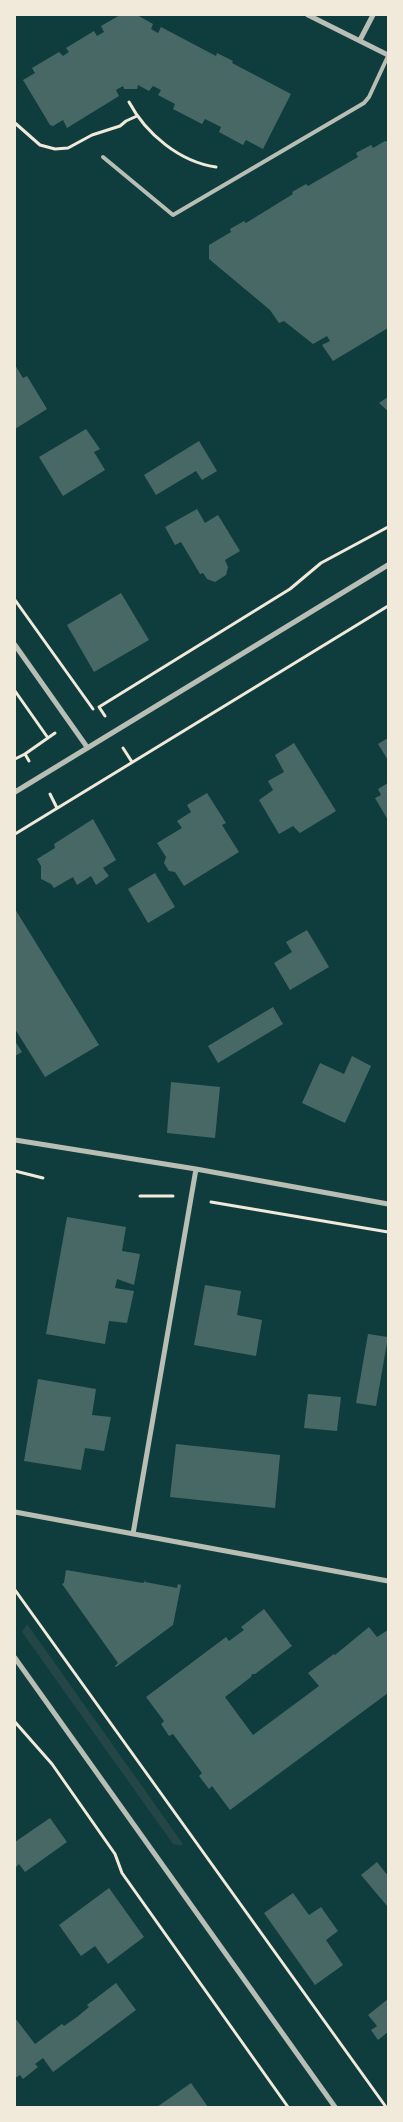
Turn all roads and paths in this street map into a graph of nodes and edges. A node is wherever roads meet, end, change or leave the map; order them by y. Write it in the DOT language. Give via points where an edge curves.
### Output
graph roads {
  1 [pos="308,15"];
  2 [pos="373,15"];
  3 [pos="360,40"];
  4 [pos="388,56"];
  5 [pos="129,102"];
  6 [pos="137,116"];
  7 [pos="15,123"];
  8 [pos="104,157"];
  9 [pos="252,168"];
  10 [pos="388,527"];
  11 [pos="388,565"];
  12 [pos="15,600"];
  13 [pos="388,606"];
  14 [pos="15,645"];
  15 [pos="15,691"];
  16 [pos="99,707"];
  17 [pos="93,709"];
  18 [pos="87,713"];
  19 [pos="105,717"];
  20 [pos="61,730"];
  21 [pos="48,738"];
  22 [pos="121,744"];
  23 [pos="88,747"];
  24 [pos="24,754"];
  25 [pos="15,759"];
  26 [pos="132,762"];
  27 [pos="31,764"];
  28 [pos="47,790"];
  29 [pos="15,792"];
  30 [pos="57,808"];
  31 [pos="15,834"];
  32 [pos="15,1140"];
  33 [pos="196,1169"];
  34 [pos="15,1171"];
  35 [pos="42,1178"];
  36 [pos="140,1196"];
  37 [pos="178,1196"];
  38 [pos="210,1202"];
  39 [pos="388,1204"];
  40 [pos="388,1232"];
  41 [pos="15,1512"];
  42 [pos="133,1534"];
  43 [pos="388,1581"];
  44 [pos="15,1590"];
  45 [pos="15,1658"];
  46 [pos="15,1722"];
  47 [pos="288,2107"];
  48 [pos="335,2107"];
  49 [pos="386,2107"];
  1 -- 3 [label="street"];
  2 -- 3 [label="street"];
  3 -- 4 [label="street"];
  4 -- 9 [label="lane" via="364,103"];
  5 -- 6 [label="path"];
  6 -- 7 [label="path" via="68,148 55,149 40,145"];
  6 -- 9 [label="path" via="149,131 188,158 205,165"];
  8 -- 9 [label="lane" via="173,215"];
  10 -- 16 [label="path" via="321,563 290,589"];
  11 -- 23 [label="street"];
  12 -- 17 [label="path"];
  13 -- 26 [label="path"];
  14 -- 23 [label="street"];
  15 -- 21 [label="path"];
  16 -- 17 [label="path"];
  16 -- 19 [label="path"];
  17 -- 18 [label="path"];
  20 -- 21 [label="path"];
  21 -- 24 [label="path"];
  22 -- 26 [label="path"];
  23 -- 29 [label="street"];
  24 -- 25 [label="path"];
  24 -- 27 [label="path"];
  26 -- 30 [label="path"];
  28 -- 30 [label="path"];
  30 -- 31 [label="path"];
  32 -- 33 [label="street"];
  33 -- 39 [label="street"];
  33 -- 42 [label="street"];
  34 -- 35 [label="path"];
  36 -- 37 [label="path"];
  38 -- 40 [label="path"];
  41 -- 42 [label="street"];
  42 -- 43 [label="street"];
  44 -- 49 [label="path"];
  45 -- 48 [label="street"];
  46 -- 47 [label="path" via="52,1764 115,1854 122,1873"];
}
